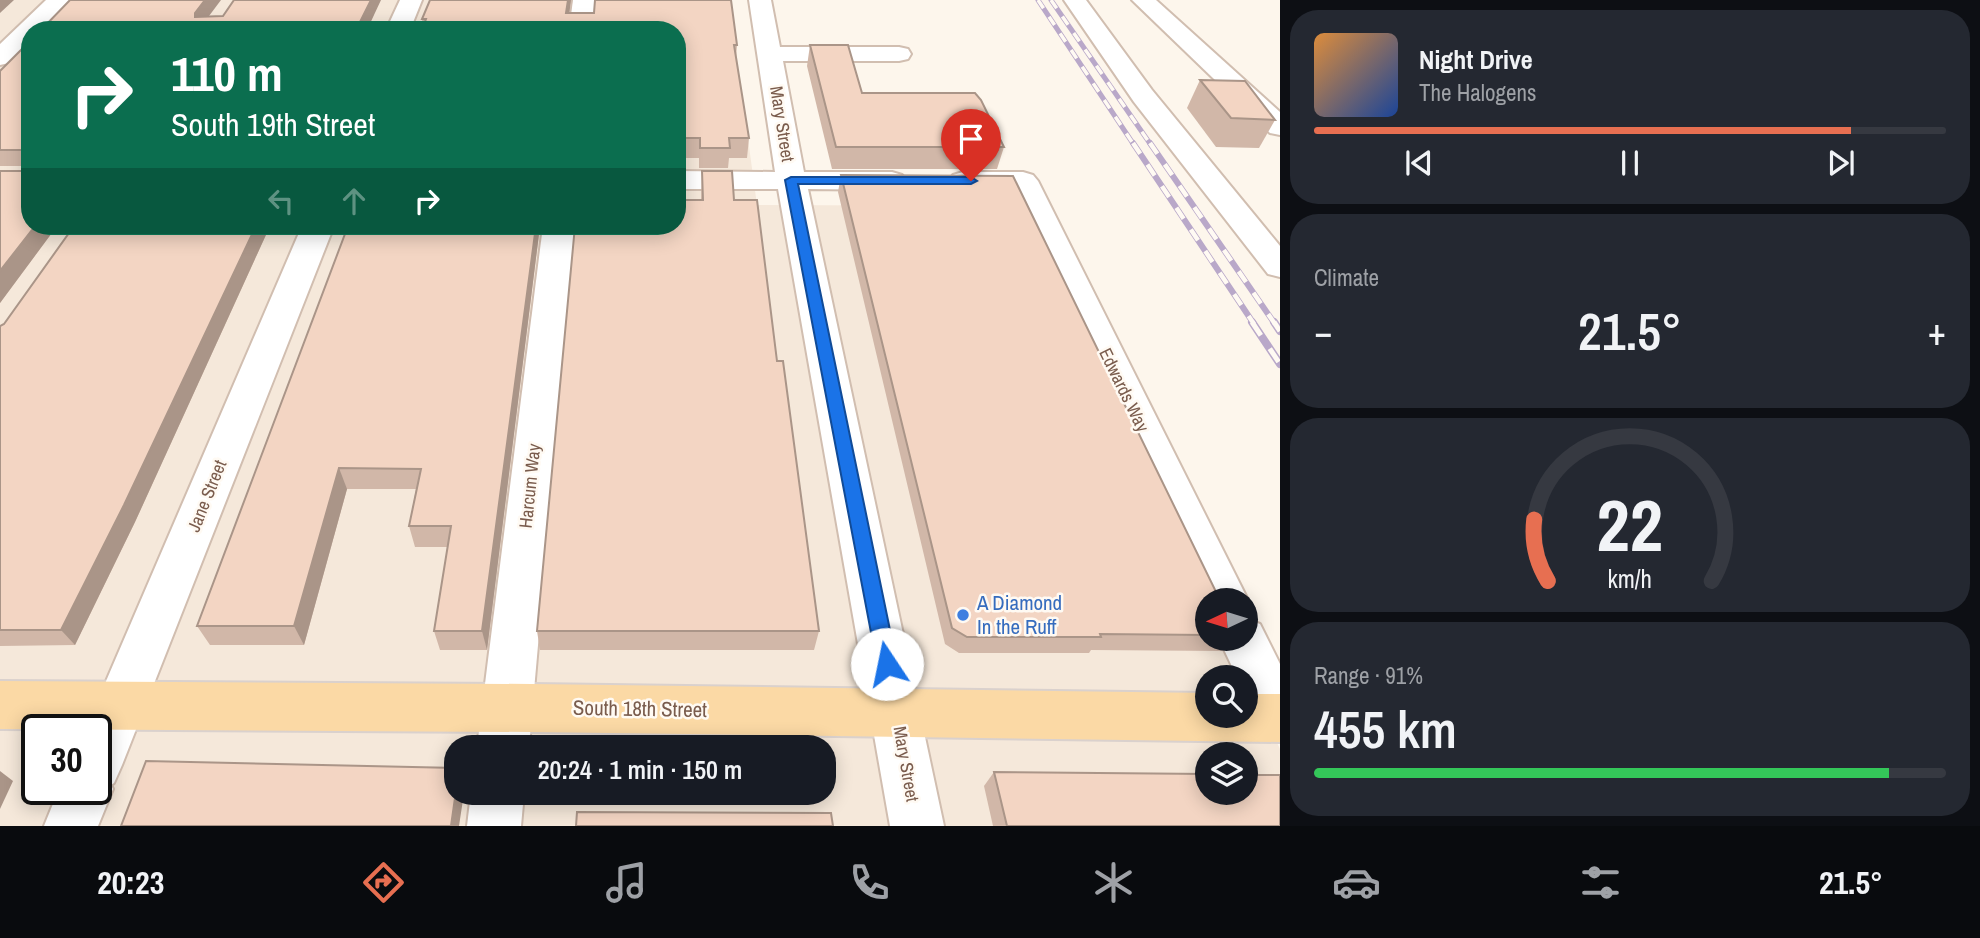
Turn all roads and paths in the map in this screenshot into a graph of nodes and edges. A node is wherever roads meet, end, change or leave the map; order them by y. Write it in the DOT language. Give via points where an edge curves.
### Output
graph roads {
  1 [pos="59,0"];
  2 [pos="411,0"];
  3 [pos="584,0"];
  4 [pos="760,0"];
  5 [pos="1075,0"];
  6 [pos="1143,0"];
  7 [pos="38,21"];
  8 [pos="402,21"];
  9 [pos="582,21"];
  10 [pos="21,37"];
  11 [pos="770,54"];
  12 [pos="899,54"];
  13 [pos="0,58"];
  14 [pos="1280,127"];
  15 [pos="686,180"];
  16 [pos="791,180"];
  17 [pos="314,235"];
  18 [pos="558,235"];
  19 [pos="1280,267"];
  20 [pos="1219,588"];
  21 [pos="1249,651"];
  22 [pos="0,705"];
  23 [pos="121,705"];
  24 [pos="896,712"];
  25 [pos="1280,717"];
  26 [pos="112,727"];
  27 [pos="505,727"];
  28 [pos="80,805"];
  29 [pos="497,805"];
  30 [pos="71,826"];
  31 [pos="494,826"];
  32 [pos="917,826"];
  1 -- 7 [label="street"];
  2 -- 8 [label="street"];
  3 -- 9 [label="street"];
  4 -- 11 [label="street, Mary Street"];
  5 -- 19 [label="street" via="1143,96"];
  6 -- 14 [label="street"];
  10 -- 13 [label="street"];
  11 -- 12 [label="street"];
  11 -- 16 [label="street, Mary Street"];
  15 -- 16 [label="street"];
  16 -- 20 [label="street, Edwards Way" via="1023,181"];
  16 -- 24 [label="street, Mary Street"];
  17 -- 23 [label="street, Jane Street"];
  18 -- 27 [label="street, Harcum Way"];
  21 -- 25 [label="street"];
  22 -- 23 [label="main road, South 18th Street"];
  23 -- 26 [label="street, Jane Street"];
  23 -- 27 [label="main road, South 18th Street"];
  24 -- 25 [label="main road, South 18th Street"];
  24 -- 27 [label="main road, South 18th Street"];
  24 -- 32 [label="street, Mary Street"];
  28 -- 30 [label="street"];
  29 -- 31 [label="street"];
}
